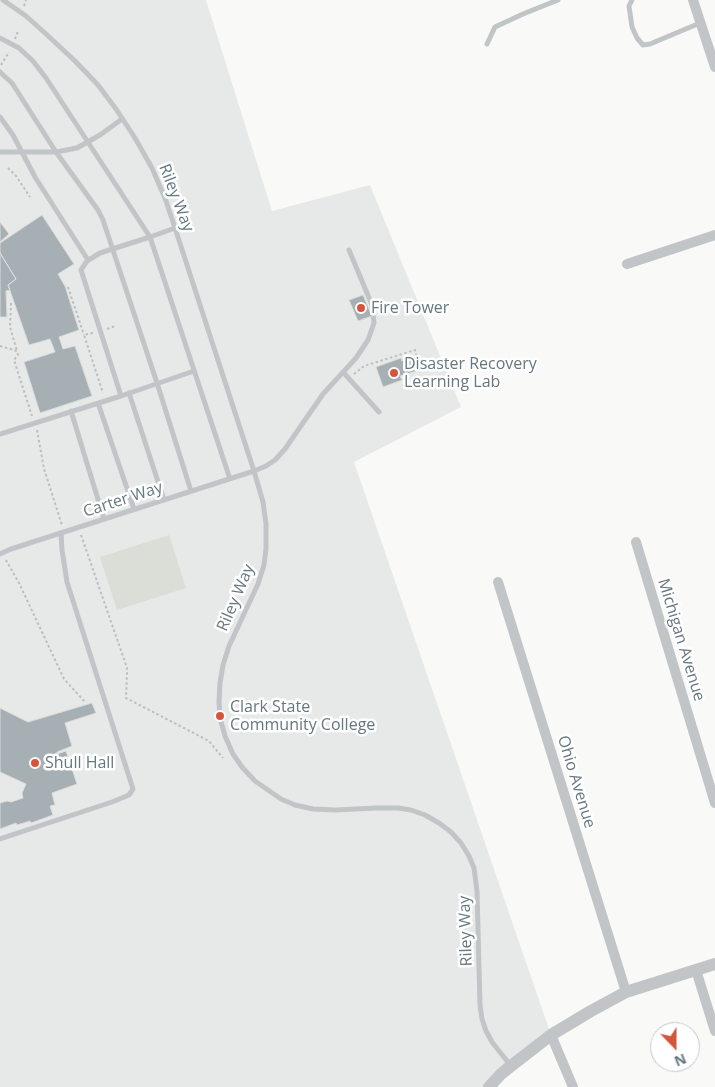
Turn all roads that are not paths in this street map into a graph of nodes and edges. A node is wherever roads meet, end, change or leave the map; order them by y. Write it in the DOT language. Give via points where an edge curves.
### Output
graph roads {
  1 [pos="3,0"];
  2 [pos="558,0"];
  3 [pos="632,0"];
  4 [pos="692,0"];
  5 [pos="700,23"];
  6 [pos="0,38"];
  7 [pos="487,44"];
  8 [pos="715,67"];
  9 [pos="0,72"];
  10 [pos="0,117"];
  11 [pos="122,119"];
  12 [pos="88,142"];
  13 [pos="22,151"];
  14 [pos="0,152"];
  15 [pos="56,152"];
  16 [pos="175,228"];
  17 [pos="715,235"];
  18 [pos="150,237"];
  19 [pos="113,249"];
  20 [pos="349,250"];
  21 [pos="88,260"];
  22 [pos="627,264"];
  23 [pos="194,371"];
  24 [pos="343,372"];
  25 [pos="158,384"];
  26 [pos="129,393"];
  27 [pos="121,396"];
  28 [pos="98,400"];
  29 [pos="71,411"];
  30 [pos="379,412"];
  31 [pos="0,434"];
  32 [pos="254,471"];
  33 [pos="230,479"];
  34 [pos="191,491"];
  35 [pos="164,500"];
  36 [pos="134,510"];
  37 [pos="104,519"];
  38 [pos="61,533"];
  39 [pos="636,542"];
  40 [pos="1,553"];
  41 [pos="498,582"];
  42 [pos="715,803"];
  43 [pos="0,839"];
  44 [pos="715,964"];
  45 [pos="696,970"];
  46 [pos="626,992"];
  47 [pos="715,1031"];
  48 [pos="551,1035"];
  49 [pos="511,1066"];
  50 [pos="489,1087"];
  51 [pos="573,1087"];
  1 -- 11 [label="lane, Riley Way" via="26,16 74,60 98,85"];
  2 -- 7 [label="lane" via="495,27"];
  3 -- 5 [label="lane" via="629,6 632,27 643,45"];
  4 -- 5 [label="street"];
  5 -- 8 [label="street"];
  6 -- 12 [label="lane" via="33,60"];
  9 -- 15 [label="lane" via="12,83"];
  10 -- 13 [label="lane"];
  11 -- 12 [label="lane"];
  11 -- 16 [label="lane, Riley Way" via="152,168"];
  12 -- 15 [label="lane"];
  12 -- 18 [label="lane"];
  13 -- 14 [label="lane"];
  13 -- 15 [label="lane"];
  13 -- 21 [label="lane" via="34,177"];
  15 -- 19 [label="lane" via="98,210"];
  16 -- 18 [label="lane"];
  16 -- 32 [label="lane, Riley Way"];
  17 -- 22 [label="street"];
  18 -- 19 [label="lane"];
  18 -- 23 [label="lane"];
  19 -- 21 [label="lane"];
  19 -- 25 [label="lane"];
  20 -- 24 [label="lane, Carter Way" via="372,304 374,322 368,340"];
  21 -- 27 [label="lane" via="81,270"];
  23 -- 25 [label="lane"];
  23 -- 33 [label="lane"];
  24 -- 30 [label="lane"];
  24 -- 32 [label="lane, Carter Way" via="323,394 285,449 270,463"];
  25 -- 26 [label="lane"];
  25 -- 34 [label="lane"];
  26 -- 27 [label="lane"];
  26 -- 35 [label="lane"];
  27 -- 28 [label="lane"];
  28 -- 29 [label="lane"];
  28 -- 36 [label="lane"];
  29 -- 31 [label="lane"];
  29 -- 37 [label="lane"];
  32 -- 33 [label="lane, Carter Way"];
  32 -- 49 [label="lane, Riley Way" via="263,502 266,549 258,584 223,665 219,702 225,736 242,767 255,781 281,799 313,809 411,810 439,823 461,843 474,868 477,891 482,1019 492,1042"];
  33 -- 34 [label="lane, Carter Way"];
  34 -- 35 [label="lane, Carter Way"];
  35 -- 36 [label="lane, Carter Way"];
  36 -- 37 [label="lane, Carter Way"];
  37 -- 38 [label="lane, Carter Way"];
  38 -- 40 [label="lane, Carter Way"];
  38 -- 43 [label="lane" via="67,582 133,789 129,795 112,802"];
  39 -- 42 [label="street, Michigan Avenue"];
  41 -- 46 [label="street, Ohio Avenue"];
  44 -- 45 [label="street"];
  45 -- 46 [label="street"];
  45 -- 47 [label="street"];
  46 -- 48 [label="street"];
  48 -- 49 [label="street"];
  48 -- 51 [label="street"];
  49 -- 50 [label="street"];
}
